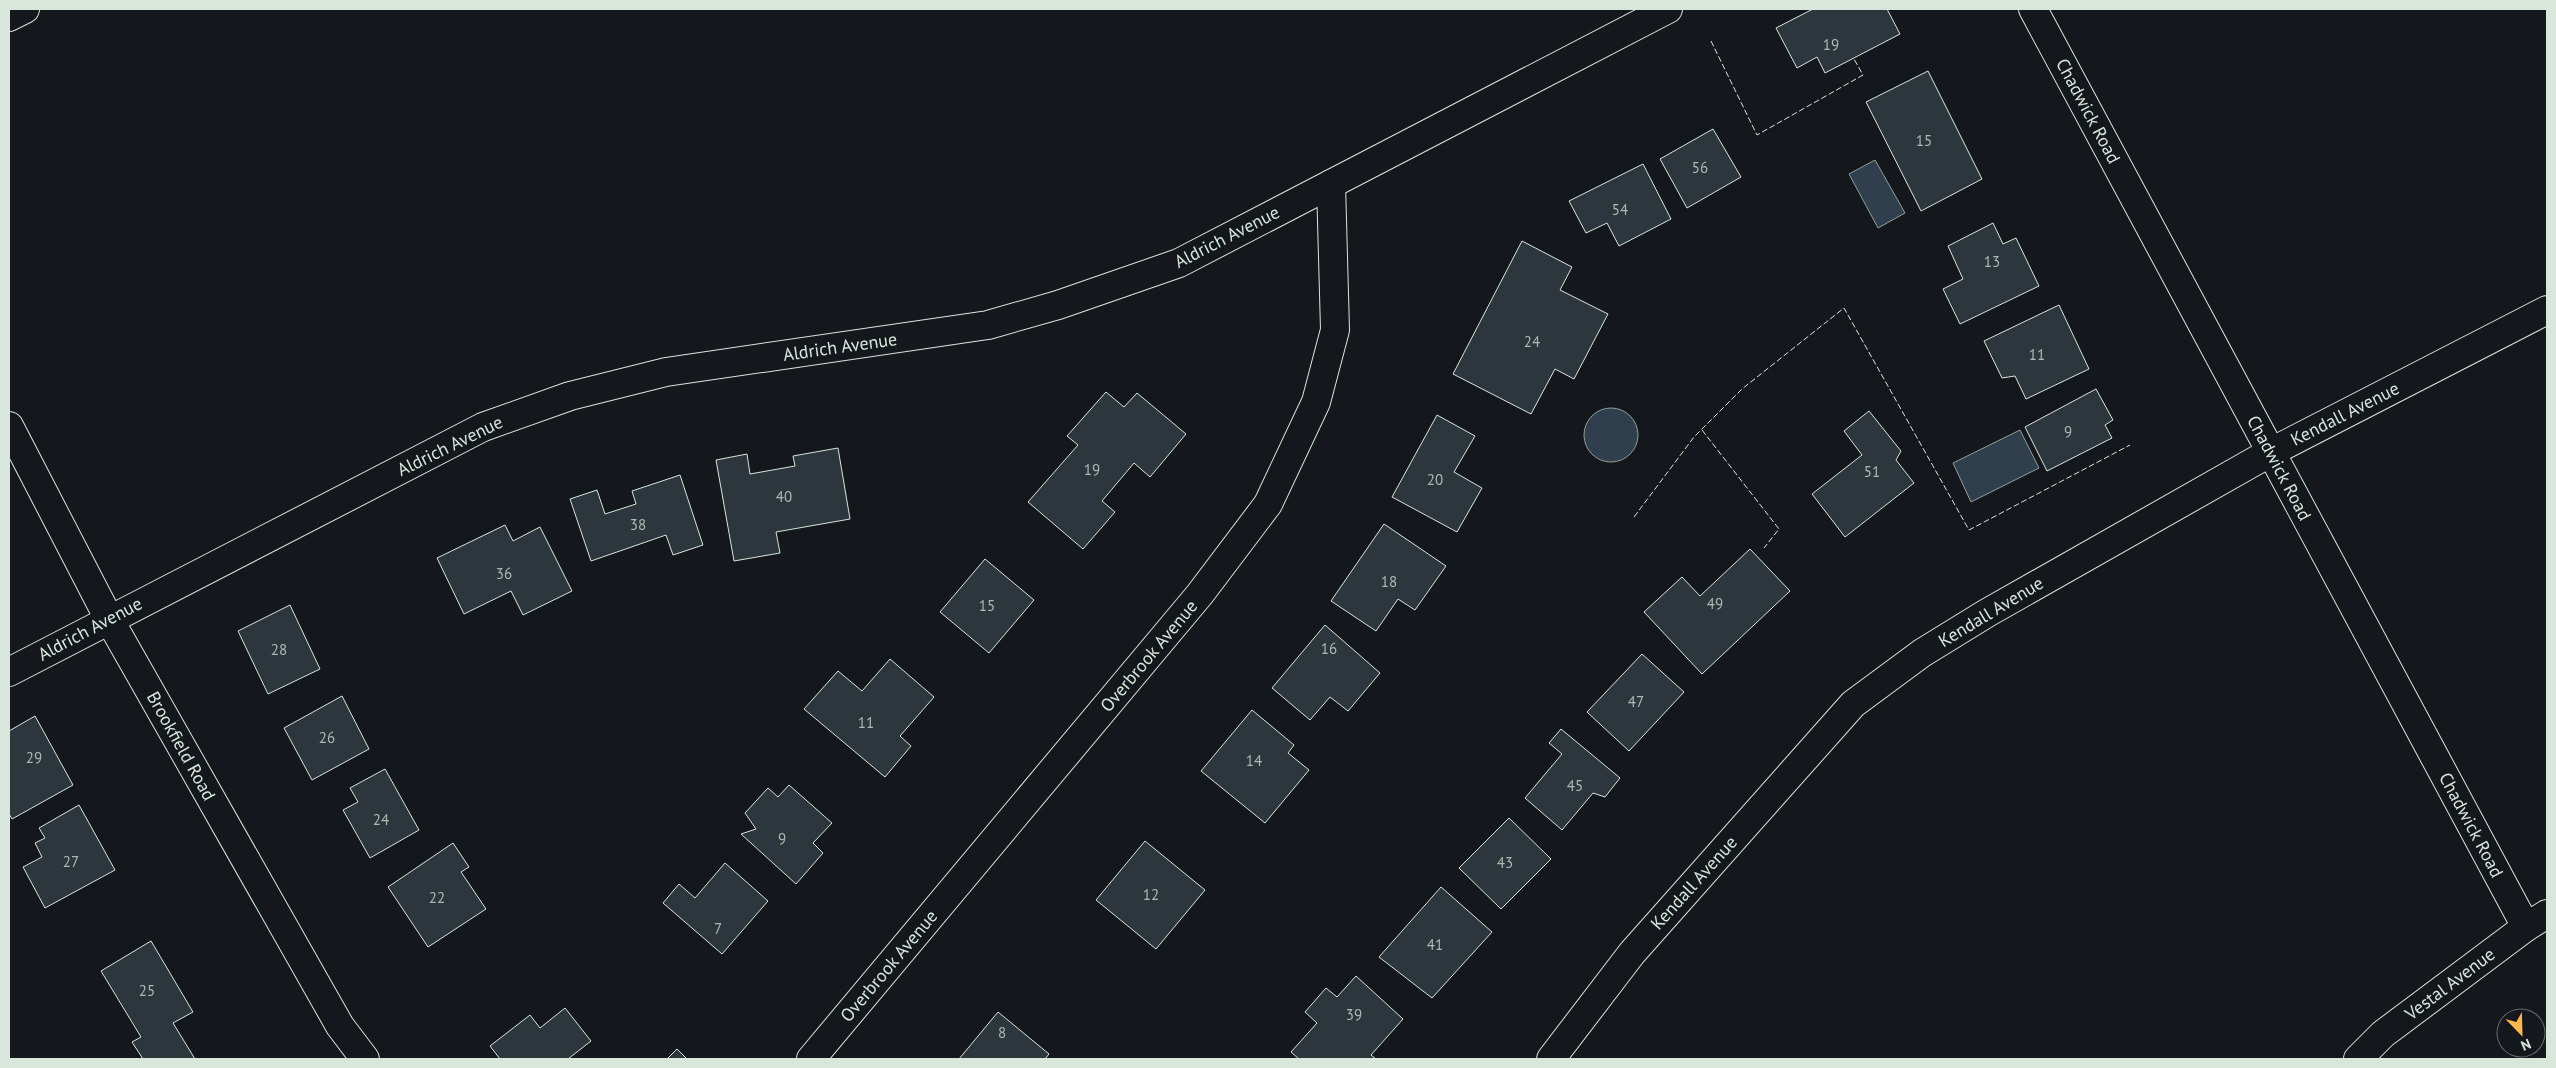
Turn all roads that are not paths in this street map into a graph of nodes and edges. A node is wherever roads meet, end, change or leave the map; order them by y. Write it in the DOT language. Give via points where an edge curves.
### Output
graph roads {
  1 [pos="25,9"];
  2 [pos="1668,9"];
  3 [pos="2033,9"];
  4 [pos="9,17"];
  5 [pos="1331,184"];
  6 [pos="2547,310"];
  7 [pos="9,426"];
  8 [pos="2271,452"];
  9 [pos="109,619"];
  10 [pos="9,672"];
  11 [pos="2536,921"];
  12 [pos="365,1059"];
  13 [pos="811,1059"];
  14 [pos="1551,1059"];
  15 [pos="2358,1059"];
  1 -- 4 [label="street"];
  2 -- 5 [label="street, Aldrich Avenue"];
  3 -- 8 [label="street, Chadwick Road"];
  5 -- 9 [label="street, Aldrich Avenue" via="1179,263 1058,305 988,325 666,372 570,396 492,424"];
  5 -- 13 [label="street, Overbrook Avenue" via="1334,330 1316,402 1268,504 1200,594"];
  6 -- 8 [label="street, Kendall Avenue"];
  7 -- 9 [label="street, Brookfield Road"];
  8 -- 11 [label="street, Chadwick Road"];
  8 -- 14 [label="street, Kendall Avenue" via="1987,613 1922,653 1853,704 1632,952"];
  9 -- 10 [label="street, Aldrich Avenue"];
  9 -- 12 [label="street, Brookfield Road" via="340,1026"];
  11 -- 15 [label="street, Vestal Avenue" via="2383,1034"];
}
